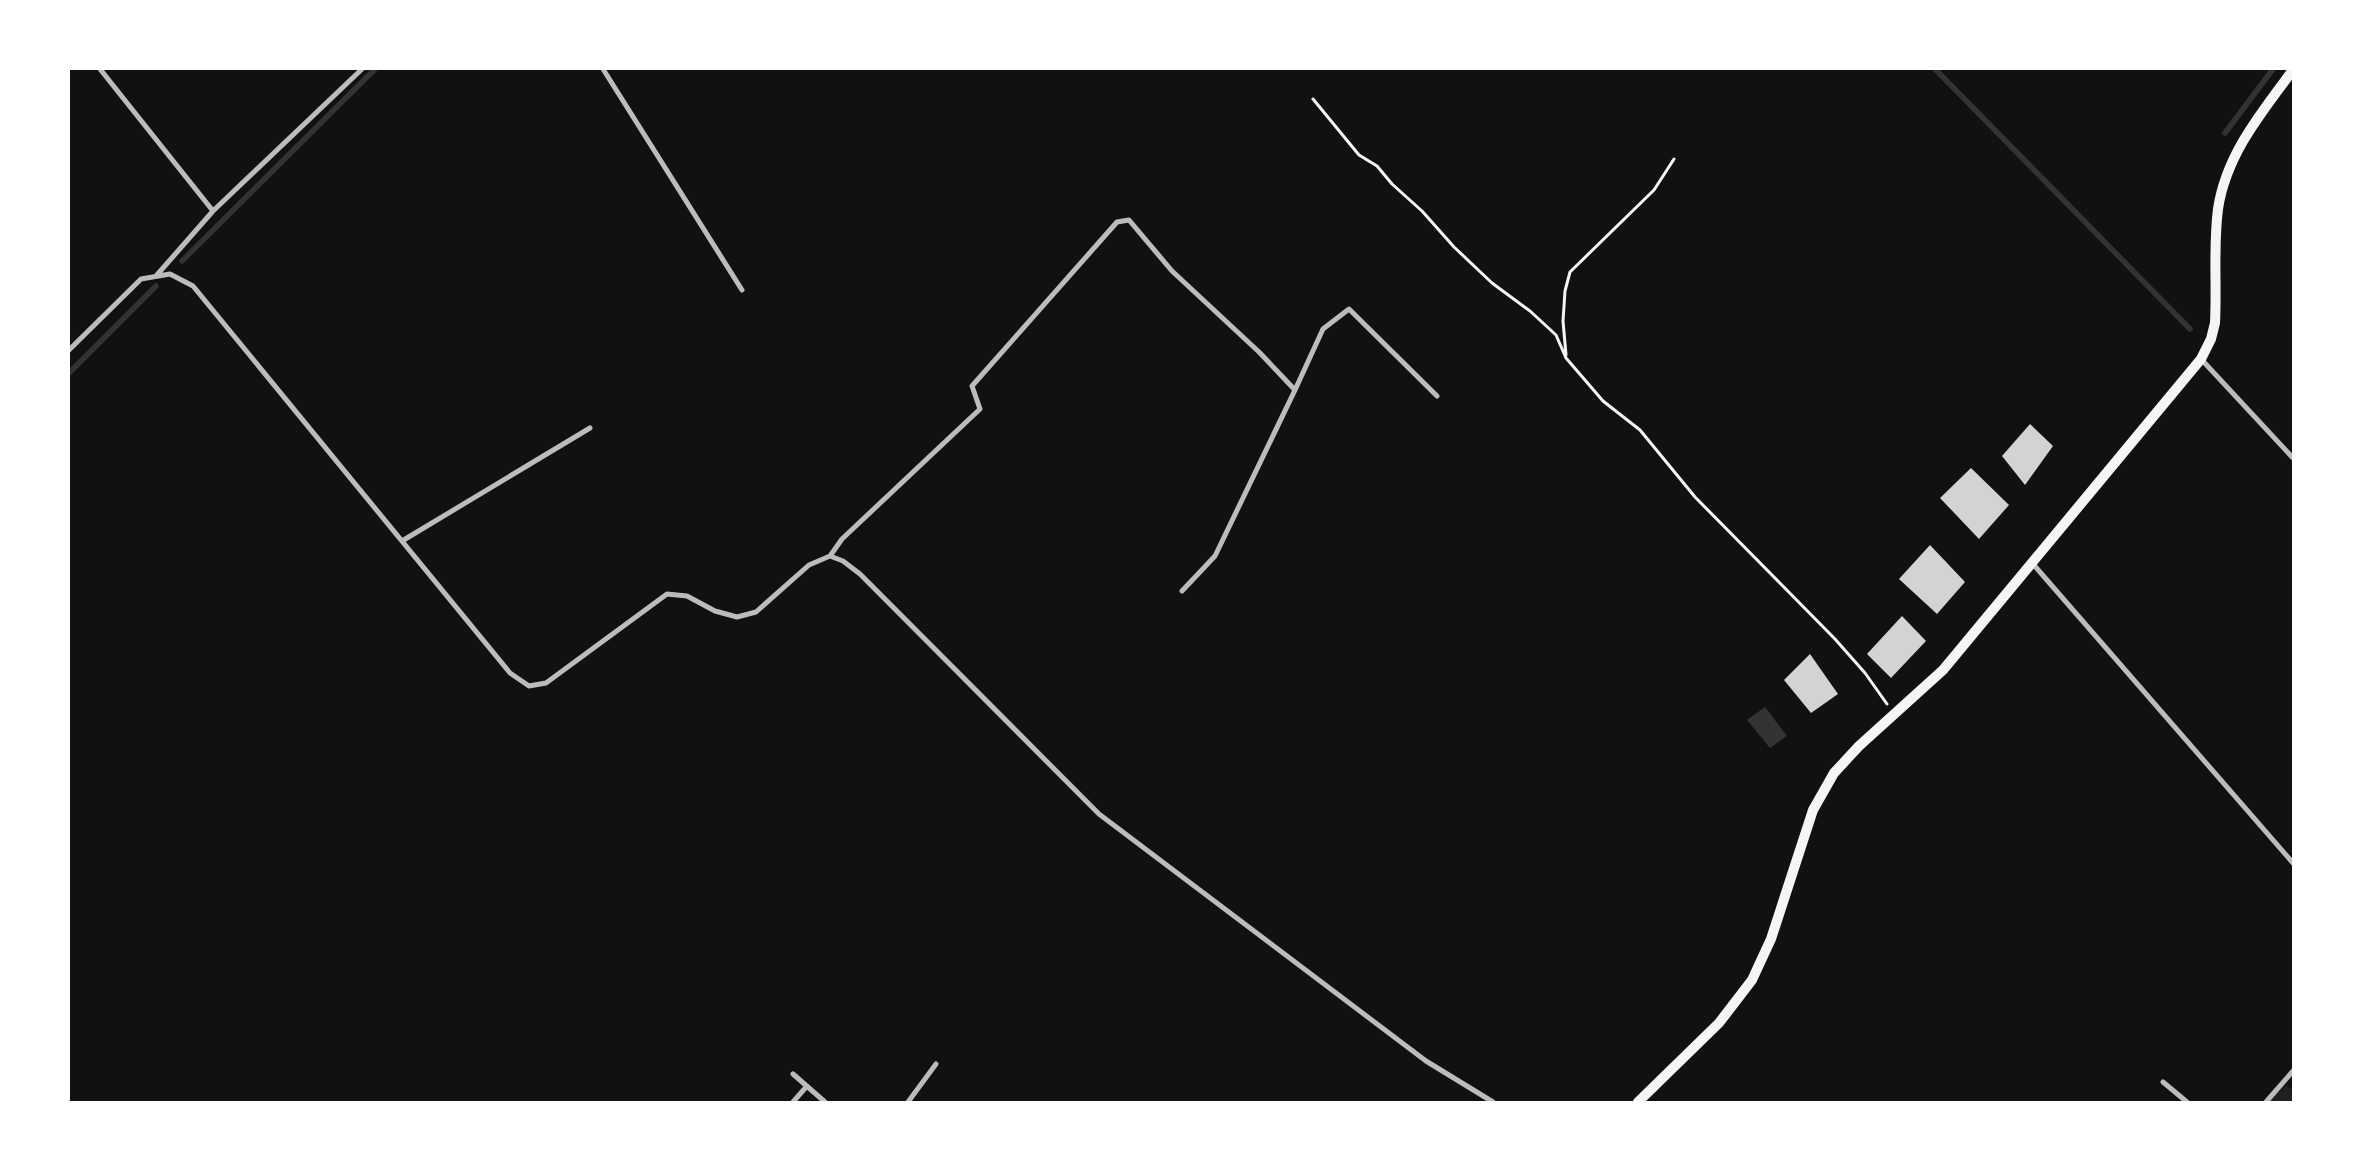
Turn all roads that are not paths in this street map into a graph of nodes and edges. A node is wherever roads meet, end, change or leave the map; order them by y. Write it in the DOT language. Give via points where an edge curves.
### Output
graph roads {
  1 [pos="100,69"];
  2 [pos="362,69"];
  3 [pos="603,69"];
  4 [pos="2293,70"];
  5 [pos="213,211"];
  6 [pos="156,276"];
  7 [pos="742,290"];
  8 [pos="69,350"];
  9 [pos="2201,359"];
  10 [pos="1295,390"];
  11 [pos="1437,396"];
  12 [pos="590,428"];
  13 [pos="2293,458"];
  14 [pos="402,541"];
  15 [pos="830,556"];
  16 [pos="2033,564"];
  17 [pos="1182,590"];
  18 [pos="2293,864"];
  19 [pos="936,1064"];
  20 [pos="2293,1071"];
  21 [pos="794,1074"];
  22 [pos="2163,1082"];
  23 [pos="807,1086"];
  24 [pos="793,1102"];
  25 [pos="825,1102"];
  26 [pos="908,1102"];
  27 [pos="1493,1102"];
  28 [pos="1638,1102"];
  29 [pos="2187,1102"];
  30 [pos="2266,1102"];
  1 -- 5 [label="street"];
  2 -- 5 [label="street"];
  3 -- 7 [label="street"];
  4 -- 9 [label="main road" via="2243,140 2224,183 2217,220 2215,323"];
  5 -- 6 [label="street"];
  6 -- 8 [label="street" via="141,279"];
  6 -- 14 [label="street" via="170,274 193,286"];
  9 -- 13 [label="street"];
  9 -- 16 [label="main road"];
  10 -- 11 [label="street" via="1323,329 1349,309"];
  10 -- 15 [label="street" via="1172,271 1129,220 1117,222 972,386 980,409 842,540"];
  10 -- 17 [label="street" via="1215,556"];
  12 -- 14 [label="street"];
  14 -- 15 [label="street" via="510,673 529,686 546,683 667,594 687,596 715,611 737,617 756,612 809,565"];
  15 -- 27 [label="street" via="860,574 1099,814 1426,1060"];
  16 -- 18 [label="street"];
  16 -- 28 [label="main road" via="1943,670 1844,761 1819,796 1771,939 1752,980 1712,1030"];
  19 -- 26 [label="street"];
  20 -- 30 [label="street"];
  21 -- 23 [label="street"];
  22 -- 29 [label="street"];
  23 -- 24 [label="street"];
  23 -- 25 [label="street"];
}
